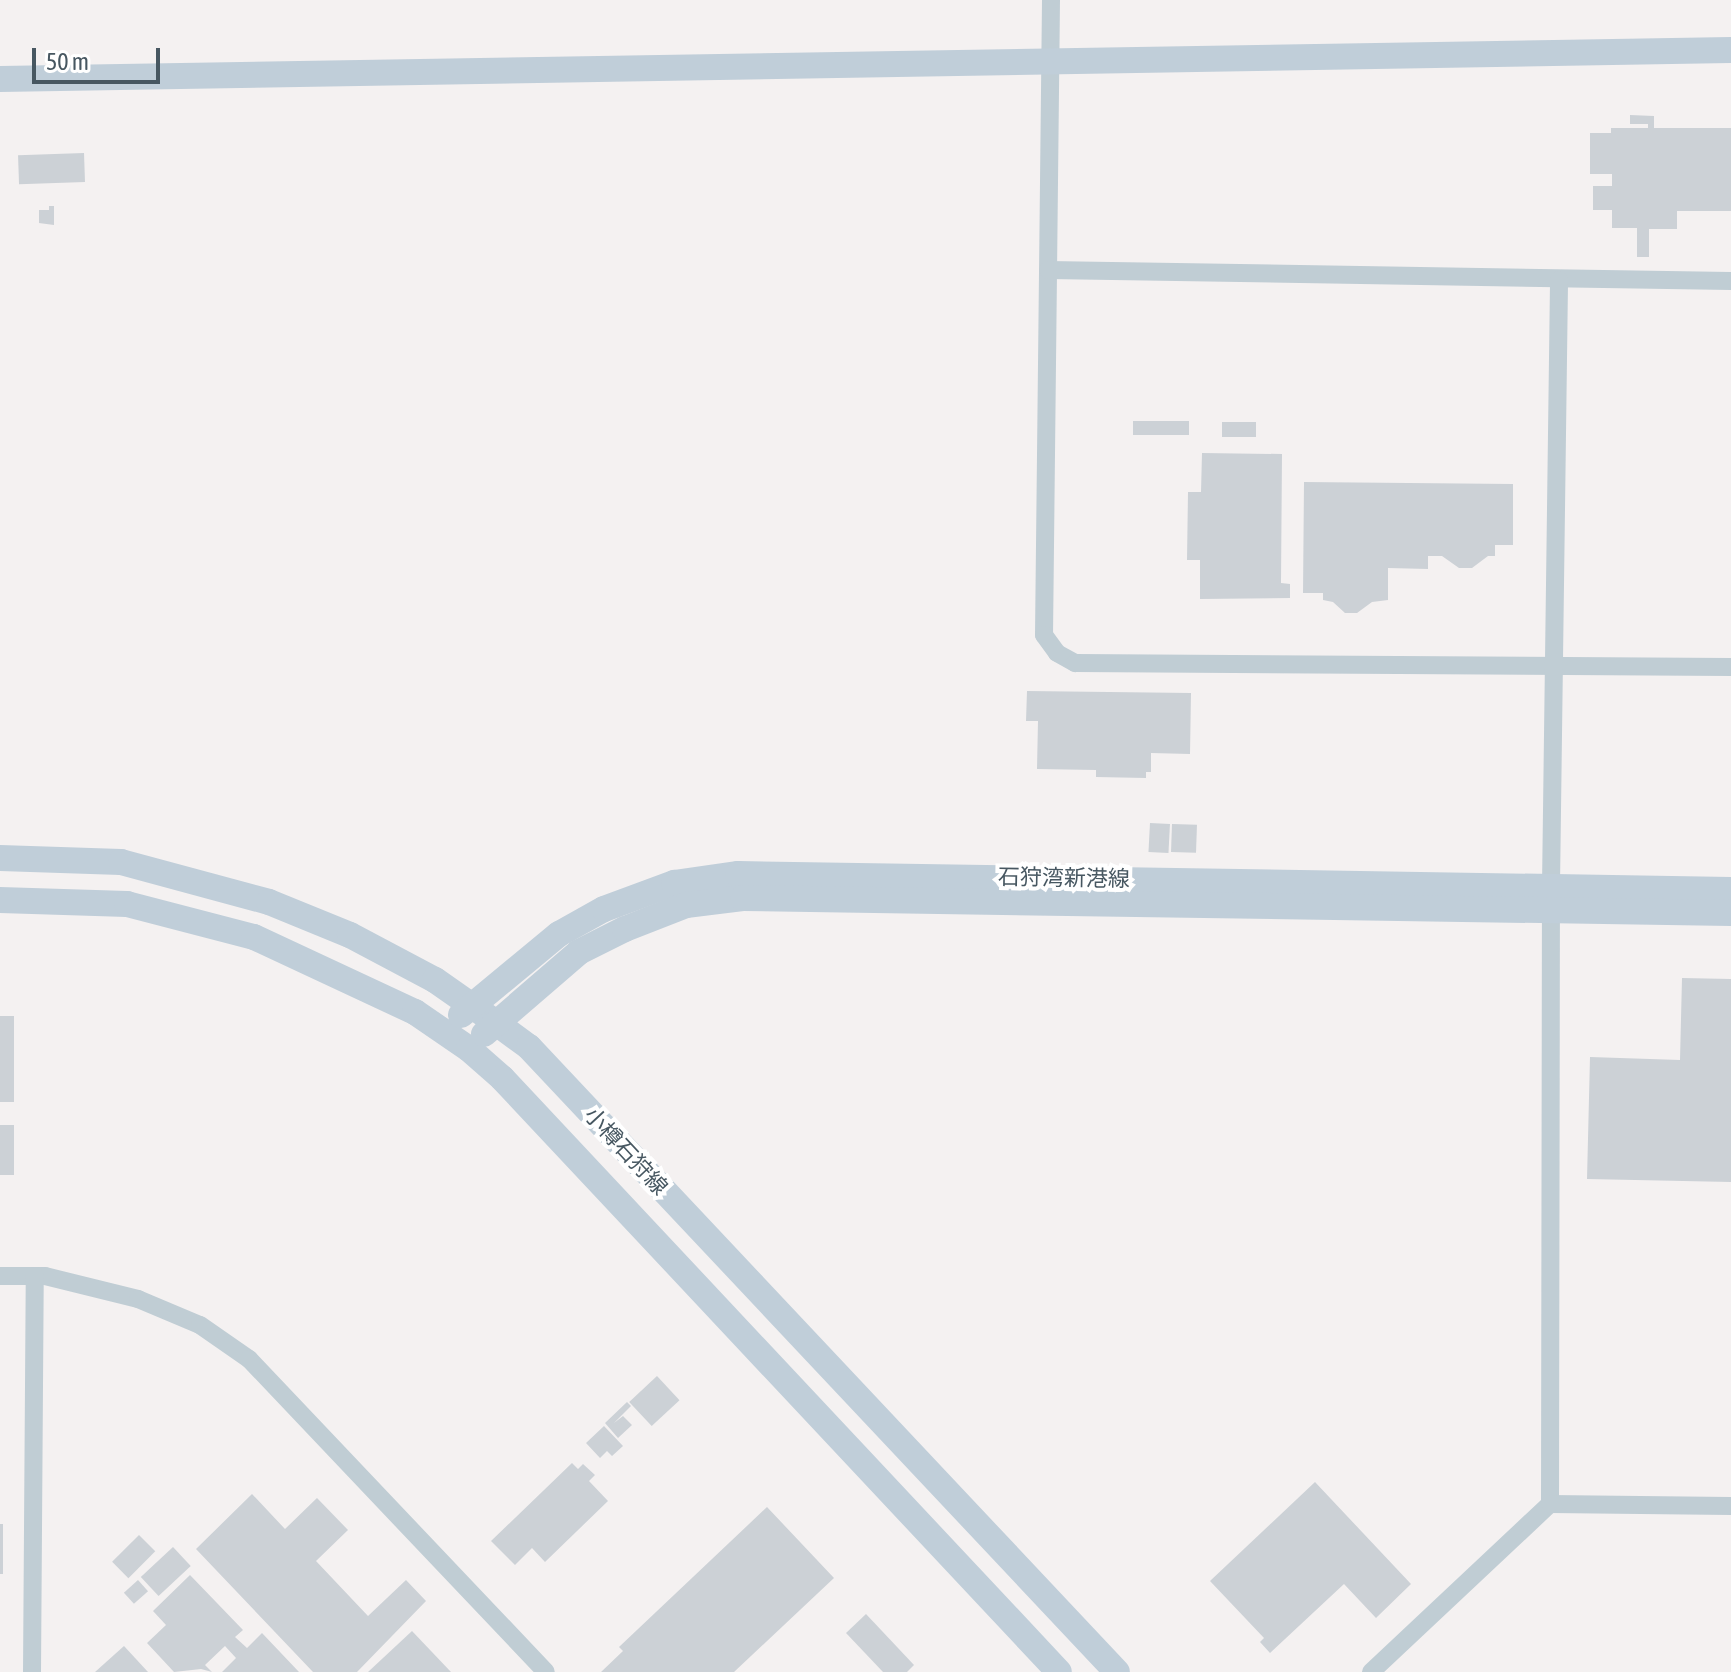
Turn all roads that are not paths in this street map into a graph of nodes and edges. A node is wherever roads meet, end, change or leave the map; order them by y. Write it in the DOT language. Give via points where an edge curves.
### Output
graph roads {
  1 [pos="1051,0"];
  2 [pos="1731,50"];
  3 [pos="1050,58"];
  4 [pos="0,79"];
  5 [pos="1048,270"];
  6 [pos="1559,280"];
  7 [pos="1731,281"];
  8 [pos="1554,667"];
  9 [pos="1731,667"];
  10 [pos="0,858"];
  11 [pos="1731,890"];
  12 [pos="1552,898"];
  13 [pos="0,900"];
  14 [pos="1731,913"];
  15 [pos="471,1005"];
  16 [pos="495,1022"];
  17 [pos="444,1032"];
  18 [pos="469,1049"];
  19 [pos="0,1276"];
  20 [pos="35,1276"];
  21 [pos="1550,1504"];
  22 [pos="1731,1506"];
  23 [pos="32,1672"];
  24 [pos="546,1672"];
  25 [pos="1059,1672"];
  26 [pos="1117,1672"];
  27 [pos="1371,1672"];
  1 -- 3 [label="street"];
  2 -- 3 [label="main road"];
  3 -- 4 [label="main road"];
  3 -- 5 [label="street"];
  5 -- 6 [label="street"];
  5 -- 8 [label="street" via="1044,635 1063,659"];
  6 -- 7 [label="street"];
  6 -- 8 [label="street"];
  8 -- 9 [label="street"];
  8 -- 12 [label="street"];
  10 -- 15 [label="main road, 小樽石狩線" via="121,862 269,902 350,935"];
  11 -- 12 [label="main road, 石狩湾新港線"];
  12 -- 14 [label="main road, 石狩湾新港線"];
  12 -- 15 [label="main road, 石狩湾新港線" via="738,874 674,883 604,909 559,934"];
  12 -- 16 [label="main road, 石狩湾新港線" via="743,898 686,905 625,929 579,952"];
  12 -- 21 [label="street"];
  13 -- 17 [label="main road, 小樽石狩線" via="127,904 254,937 415,1012"];
  15 -- 16 [label="main road, 小樽石狩線"];
  15 -- 17 [label="main road, 石狩湾新港線"];
  16 -- 18 [label="main road, 石狩湾新港線"];
  16 -- 26 [label="main road, 小樽石狩線" via="529,1047"];
  17 -- 18 [label="main road, 小樽石狩線"];
  18 -- 25 [label="main road, 小樽石狩線" via="502,1078"];
  19 -- 20 [label="street"];
  20 -- 23 [label="street"];
  20 -- 24 [label="street" via="111,1291 172,1311 249,1359"];
  21 -- 22 [label="street"];
  21 -- 27 [label="street"];
}
